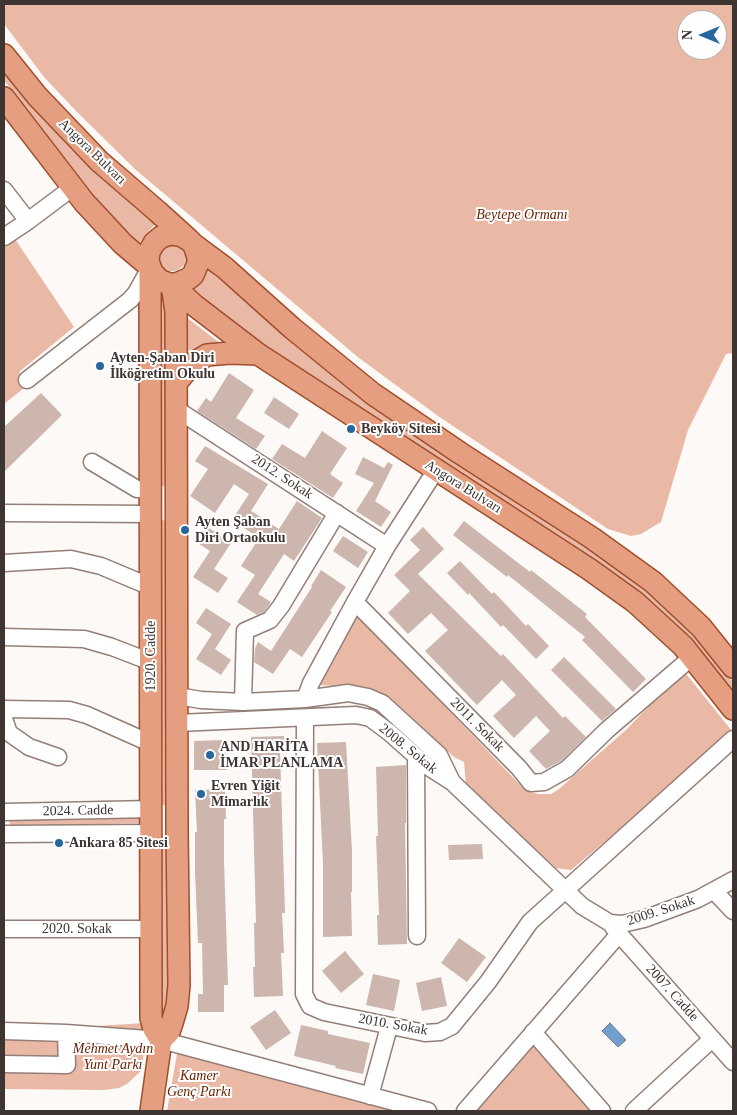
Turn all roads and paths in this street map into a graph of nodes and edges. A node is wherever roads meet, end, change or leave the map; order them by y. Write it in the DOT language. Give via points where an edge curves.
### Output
graph roads {
  1 [pos="4,55"];
  2 [pos="4,98"];
  3 [pos="72,188"];
  4 [pos="4,190"];
  5 [pos="28,221"];
  6 [pos="4,237"];
  7 [pos="191,242"];
  8 [pos="150,268"];
  9 [pos="174,284"];
  10 [pos="258,354"];
  11 [pos="27,380"];
  12 [pos="176,383"];
  13 [pos="176,409"];
  14 [pos="92,462"];
  15 [pos="436,470"];
  16 [pos="151,490"];
  17 [pos="176,490"];
  18 [pos="4,513"];
  19 [pos="176,513"];
  20 [pos="336,513"];
  21 [pos="151,514"];
  22 [pos="387,546"];
  23 [pos="4,563"];
  24 [pos="151,587"];
  25 [pos="355,602"];
  26 [pos="4,637"];
  27 [pos="692,657"];
  28 [pos="152,662"];
  29 [pos="733,667"];
  30 [pos="178,696"];
  31 [pos="305,699"];
  32 [pos="243,702"];
  33 [pos="4,709"];
  34 [pos="733,709"];
  35 [pos="304,718"];
  36 [pos="4,719"];
  37 [pos="178,723"];
  38 [pos="733,739"];
  39 [pos="152,744"];
  40 [pos="416,756"];
  41 [pos="58,757"];
  42 [pos="452,782"];
  43 [pos="152,809"];
  44 [pos="177,809"];
  45 [pos="4,812"];
  46 [pos="177,832"];
  47 [pos="152,833"];
  48 [pos="4,834"];
  49 [pos="733,880"];
  50 [pos="566,890"];
  51 [pos="714,891"];
  52 [pos="733,911"];
  53 [pos="615,928"];
  54 [pos="4,929"];
  55 [pos="151,929"];
  56 [pos="417,936"];
  57 [pos="389,1026"];
  58 [pos="4,1031"];
  59 [pos="533,1032"];
  60 [pos="66,1033"];
  61 [pos="712,1039"];
  62 [pos="162,1040"];
  63 [pos="733,1062"];
  64 [pos="4,1064"];
  65 [pos="370,1096"];
  66 [pos="151,1111"];
  67 [pos="428,1111"];
  68 [pos="465,1111"];
  69 [pos="602,1111"];
  70 [pos="634,1111"];
  1 -- 7 [label="main road, Angora Bulvarı" via="37,96 94,156"];
  2 -- 3 [label="main road, Angora Bulvarı"];
  3 -- 5 [label="street"];
  3 -- 8 [label="main road, Angora Bulvarı" via="123,244"];
  4 -- 5 [label="street"];
  5 -- 6 [label="street"];
  7 -- 8 [label="main road, Angora Bulvarı" via="176,234 157,240 149,252"];
  7 -- 9 [label="main road" via="198,256 196,269 188,279"];
  7 -- 29 [label="main road, Angora Bulvarı" via="373,394 592,538 653,582 701,627"];
  8 -- 9 [label="main road, Angora Bulvarı" via="159,280"];
  8 -- 11 [label="street" via="130,300"];
  8 -- 16 [label="main road, 1920. Cadde"];
  9 -- 10 [label="main road, Angora Bulvarı" via="194,305"];
  9 -- 12 [label="main road, 1920. Cadde"];
  10 -- 12 [label="main road" via="230,352 207,355 192,364"];
  10 -- 15 [label="main road, Angora Bulvarı"];
  12 -- 13 [label="main road, 1920. Cadde"];
  13 -- 17 [label="main road, 1920. Cadde"];
  13 -- 20 [label="street, 2012. Sokak"];
  14 -- 16 [label="street" via="137,489"];
  15 -- 22 [label="street"];
  15 -- 27 [label="main road, Angora Bulvarı" via="589,569 642,608"];
  16 -- 17 [label="main road"];
  16 -- 21 [label="main road, 1920. Cadde"];
  17 -- 19 [label="main road, 1920. Cadde"];
  18 -- 21 [label="street"];
  19 -- 21 [label="main road"];
  19 -- 30 [label="main road, 1920. Cadde"];
  20 -- 22 [label="street, 2012. Sokak"];
  20 -- 32 [label="street" via="281,606 270,620 246,631"];
  21 -- 24 [label="main road, 1920. Cadde"];
  22 -- 25 [label="street"];
  23 -- 24 [label="street" via="71,559 101,566"];
  24 -- 28 [label="main road, 1920. Cadde"];
  25 -- 27 [label="street, 2011. Sokak" via="520,768 531,783 544,782 567,769 606,730"];
  25 -- 31 [label="street"];
  26 -- 28 [label="street" via="84,639"];
  27 -- 34 [label="main road, Angora Bulvarı"];
  28 -- 39 [label="main road, 1920. Cadde"];
  30 -- 32 [label="street"];
  30 -- 37 [label="main road, 1920. Cadde"];
  31 -- 32 [label="street"];
  31 -- 42 [label="street" via="348,693 368,696 382,703 438,755"];
  33 -- 39 [label="street" via="69,710 87,714"];
  35 -- 37 [label="street, 2008. Sokak"];
  35 -- 40 [label="street, 2008. Sokak" via="370,718"];
  35 -- 57 [label="street, 2010. Sokak" via="304,994 310,1006 324,1012"];
  36 -- 41 [label="street" via="9,733 29,747"];
  37 -- 44 [label="main road, 1920. Cadde"];
  38 -- 50 [label="street, 2010. Sokak"];
  39 -- 43 [label="main road, 1920. Cadde"];
  40 -- 42 [label="street, 2008. Sokak"];
  40 -- 56 [label="street"];
  42 -- 50 [label="street, 2008. Sokak"];
  43 -- 44 [label="main road"];
  43 -- 45 [label="street, 2024. Cadde"];
  43 -- 47 [label="main road, 1920. Cadde"];
  44 -- 46 [label="main road, 1920. Cadde"];
  46 -- 47 [label="main road"];
  46 -- 62 [label="main road, 1920. Cadde" via="179,985 172,1023"];
  47 -- 48 [label="street, 2024. Cadde"];
  47 -- 55 [label="main road, 1920. Cadde"];
  49 -- 51 [label="street, 2009. Sokak"];
  50 -- 53 [label="street, 2009. Sokak" via="582,906"];
  50 -- 57 [label="street, 2010. Sokak" via="530,922 452,1026 425,1034"];
  51 -- 52 [label="street"];
  51 -- 53 [label="street, 2009. Sokak" via="698,900"];
  53 -- 59 [label="street"];
  53 -- 61 [label="street, 2007. Cadde"];
  54 -- 55 [label="street, 2020. Sokak"];
  55 -- 62 [label="main road, 1920. Cadde" via="151,1018"];
  57 -- 65 [label="street"];
  58 -- 60 [label="street"];
  59 -- 68 [label="street"];
  59 -- 69 [label="street"];
  60 -- 62 [label="street"];
  60 -- 64 [label="street" via="67,1065"];
  61 -- 63 [label="street, 2007. Cadde"];
  61 -- 70 [label="street"];
  62 -- 65 [label="street"];
  62 -- 66 [label="main road, 1920. Cadde"];
  65 -- 67 [label="street"];
}
